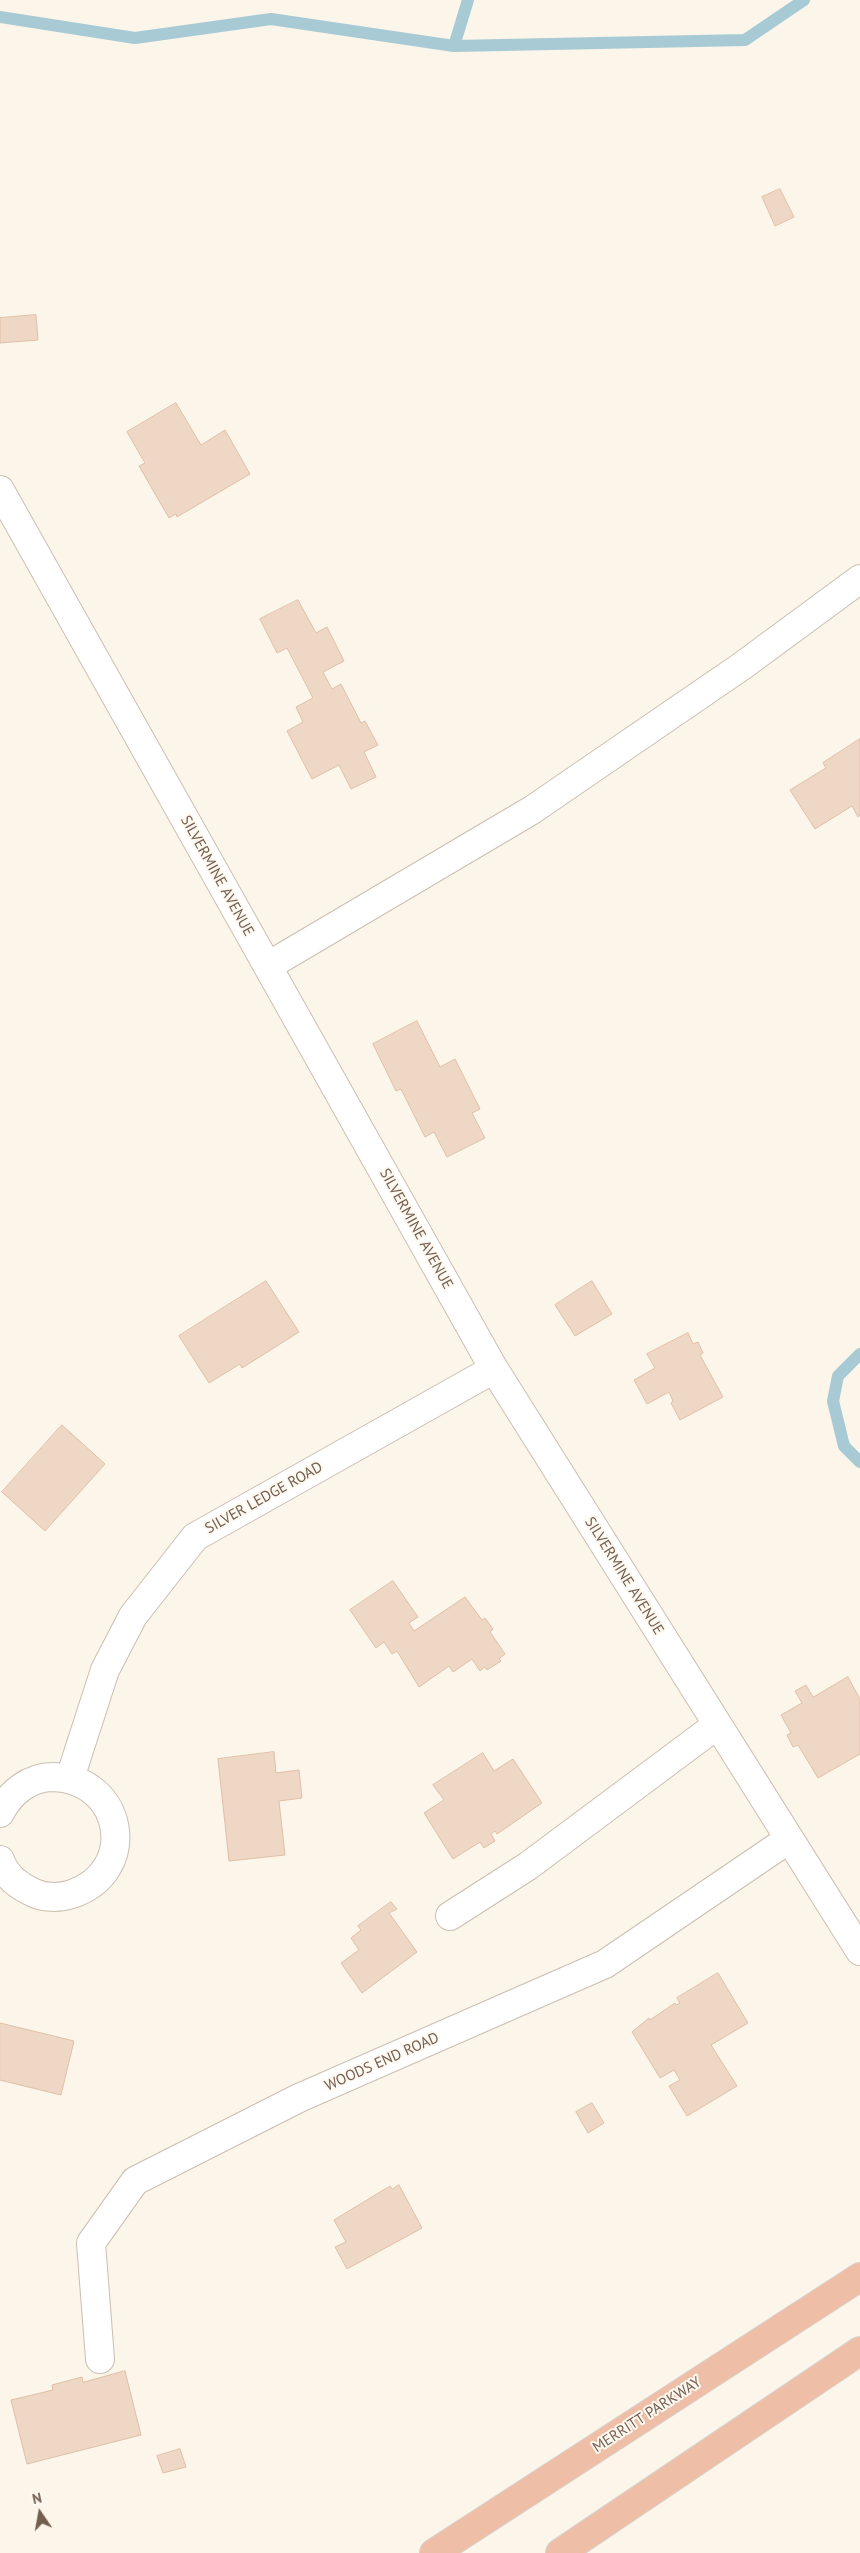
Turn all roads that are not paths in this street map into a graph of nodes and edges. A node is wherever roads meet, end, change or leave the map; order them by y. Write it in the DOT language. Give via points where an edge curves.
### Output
graph roads {
  1 [pos="0,490"];
  2 [pos="860,579"];
  3 [pos="268,966"];
  4 [pos="494,1369"];
  5 [pos="717,1725"];
  6 [pos="70,1778"];
  7 [pos="0,1814"];
  8 [pos="789,1839"];
  9 [pos="0,1860"];
  10 [pos="450,1916"];
  11 [pos="860,1951"];
  12 [pos="860,2277"];
  13 [pos="860,2351"];
  14 [pos="100,2358"];
  15 [pos="434,2553"];
  16 [pos="560,2553"];
  1 -- 3 [label="street, SILVERMINE AVENUE"];
  2 -- 3 [label="street" via="742,666 532,810"];
  3 -- 4 [label="street, SILVERMINE AVENUE"];
  4 -- 5 [label="street, SILVERMINE AVENUE"];
  4 -- 6 [label="street, SILVER LEDGE ROAD" via="195,1537 133,1616 105,1670"];
  5 -- 8 [label="street, SILVERMINE AVENUE"];
  5 -- 10 [label="street" via="528,1866"];
  6 -- 7 [label="street" via="46,1777 24,1785 6,1801"];
  6 -- 9 [label="street" via="92,1788 108,1806 116,1828 114,1852 104,1873 87,1889 64,1897 40,1896 19,1886"];
  8 -- 11 [label="street, SILVERMINE AVENUE"];
  8 -- 14 [label="street, WOODS END ROAD" via="605,1964 299,2098 135,2181 91,2243"];
  12 -- 15 [label="highway, MERRITT PARKWAY"];
  13 -- 16 [label="highway"];
}
